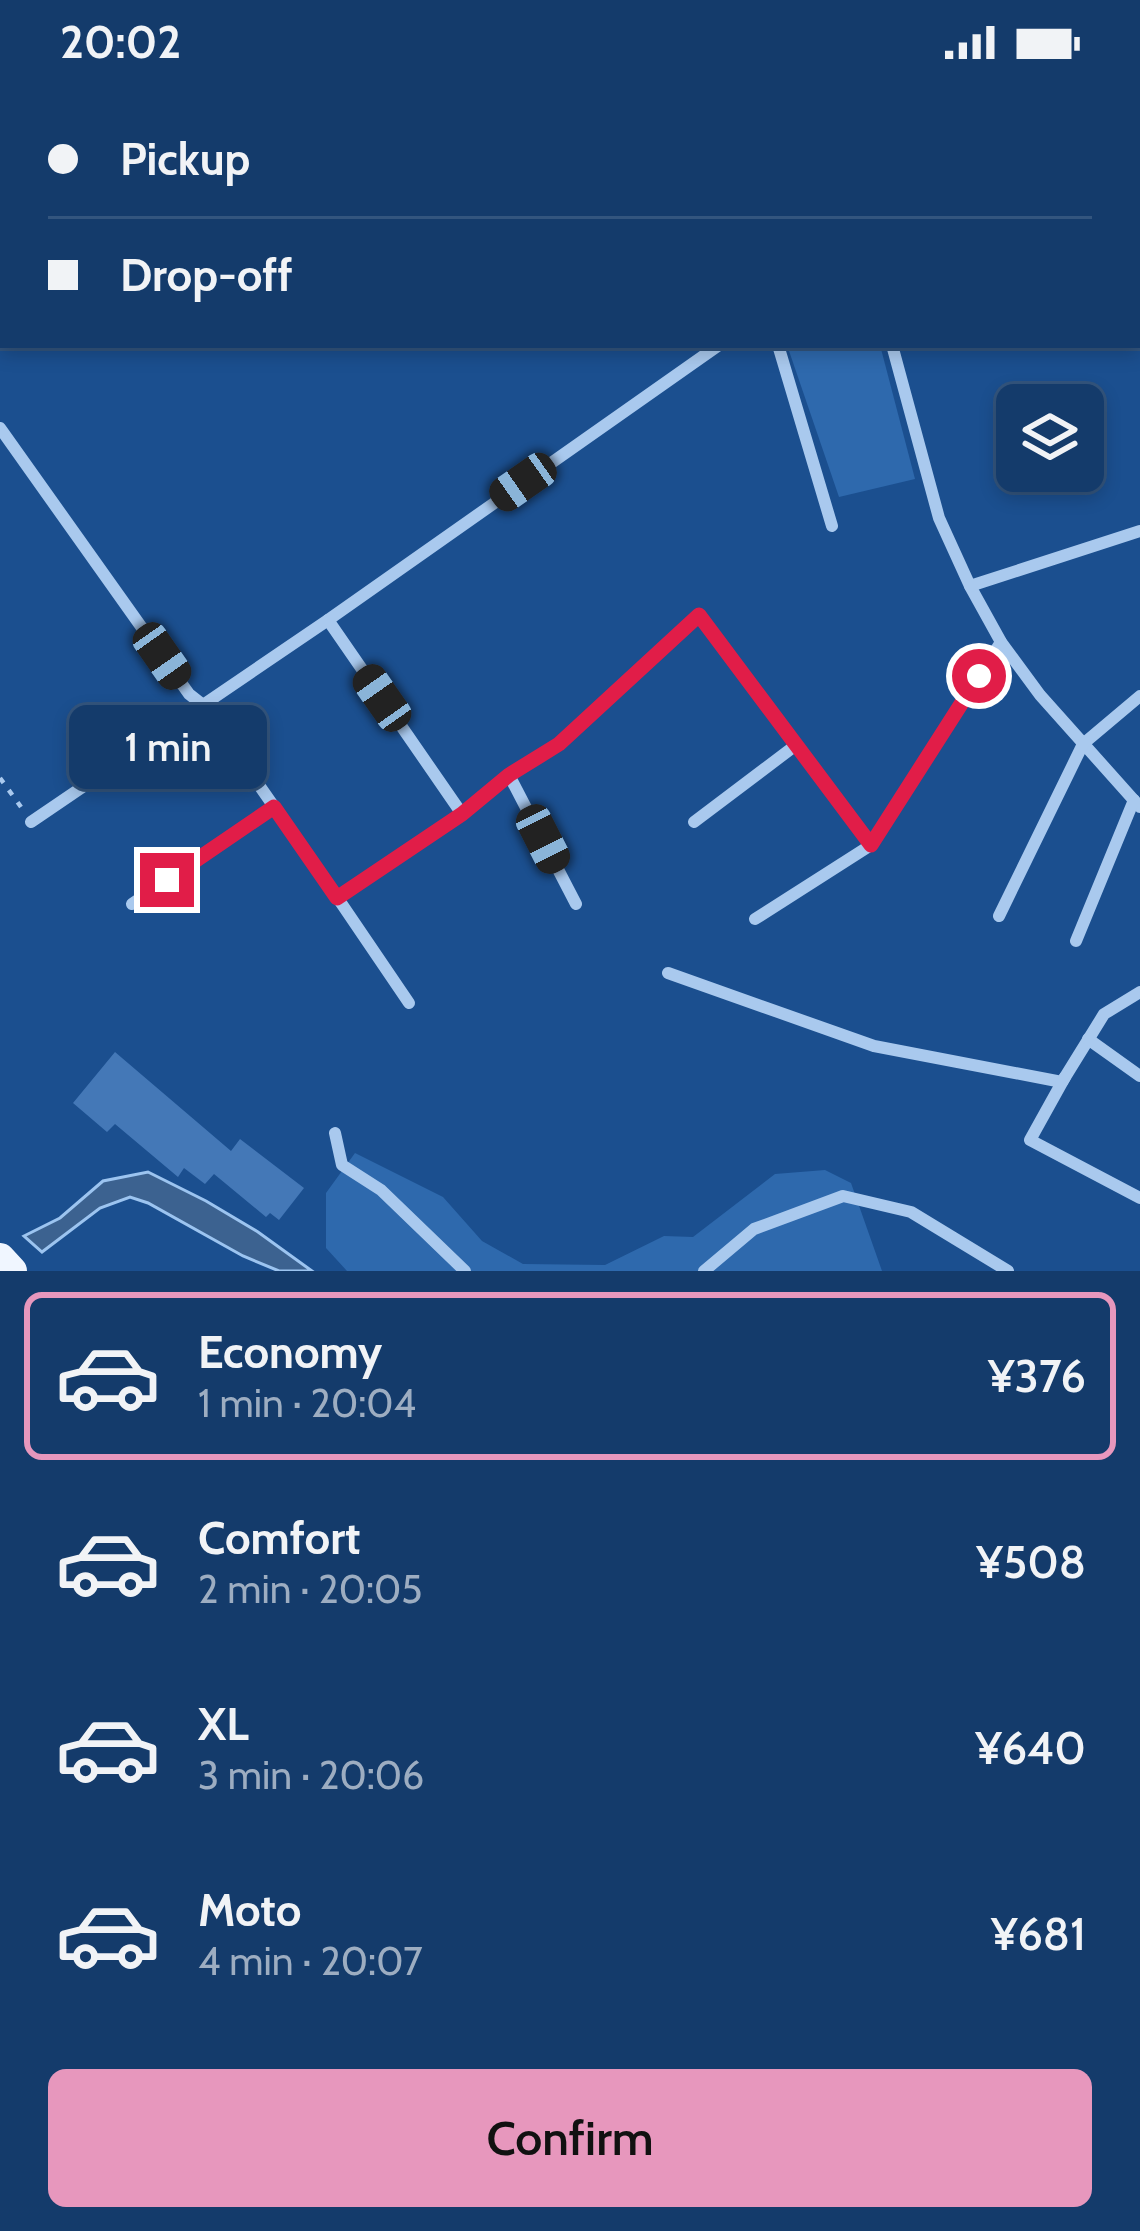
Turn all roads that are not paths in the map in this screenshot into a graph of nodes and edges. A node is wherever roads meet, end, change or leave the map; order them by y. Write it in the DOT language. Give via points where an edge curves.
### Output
graph roads {
  1 [pos="715,348"];
  2 [pos="779,348"];
  3 [pos="893,348"];
  4 [pos="0,428"];
  5 [pos="832,526"];
  6 [pos="1140,531"];
  7 [pos="970,586"];
  8 [pos="328,620"];
  9 [pos="1001,641"];
  10 [pos="1140,696"];
  11 [pos="203,705"];
  12 [pos="1083,744"];
  13 [pos="796,745"];
  14 [pos="509,775"];
  15 [pos="1137,803"];
  16 [pos="274,807"];
  17 [pos="462,814"];
  18 [pos="31,822"];
  19 [pos="694,822"];
  20 [pos="871,845"];
  21 [pos="337,898"];
  22 [pos="132,904"];
  23 [pos="576,904"];
  24 [pos="999,916"];
  25 [pos="755,919"];
  26 [pos="1076,941"];
  27 [pos="668,973"];
  28 [pos="1140,992"];
  29 [pos="409,1003"];
  30 [pos="1088,1039"];
  31 [pos="1066,1075"];
  32 [pos="1140,1076"];
  33 [pos="335,1133"];
  34 [pos="1140,1198"];
  35 [pos="0,1258"];
  36 [pos="12,1271"];
  37 [pos="465,1271"];
  38 [pos="704,1271"];
  39 [pos="1008,1271"];
  1 -- 8 [label="street"];
  2 -- 5 [label="street"];
  3 -- 7 [label="street" via="939,518"];
  4 -- 11 [label="street"];
  6 -- 7 [label="street"];
  7 -- 9 [label="street"];
  8 -- 11 [label="street"];
  8 -- 17 [label="street"];
  9 -- 12 [label="street"];
  9 -- 20 [label="street"];
  10 -- 12 [label="street"];
  11 -- 16 [label="street"];
  11 -- 18 [label="street"];
  12 -- 15 [label="street"];
  12 -- 24 [label="street"];
  13 -- 14 [label="street" via="699,615 559,744"];
  13 -- 19 [label="street"];
  13 -- 20 [label="street"];
  14 -- 17 [label="street"];
  14 -- 23 [label="street"];
  15 -- 26 [label="street"];
  16 -- 21 [label="street"];
  16 -- 22 [label="street"];
  17 -- 21 [label="street"];
  20 -- 25 [label="street"];
  21 -- 29 [label="street"];
  27 -- 31 [label="street" via="874,1046 1062,1082"];
  28 -- 30 [label="street" via="1104,1014"];
  30 -- 31 [label="street"];
  30 -- 32 [label="street"];
  31 -- 34 [label="street" via="1030,1140"];
  33 -- 37 [label="street" via="342,1165 381,1190"];
  35 -- 36 [label="main road"];
  38 -- 39 [label="street" via="754,1229 843,1196 911,1211"];
}
